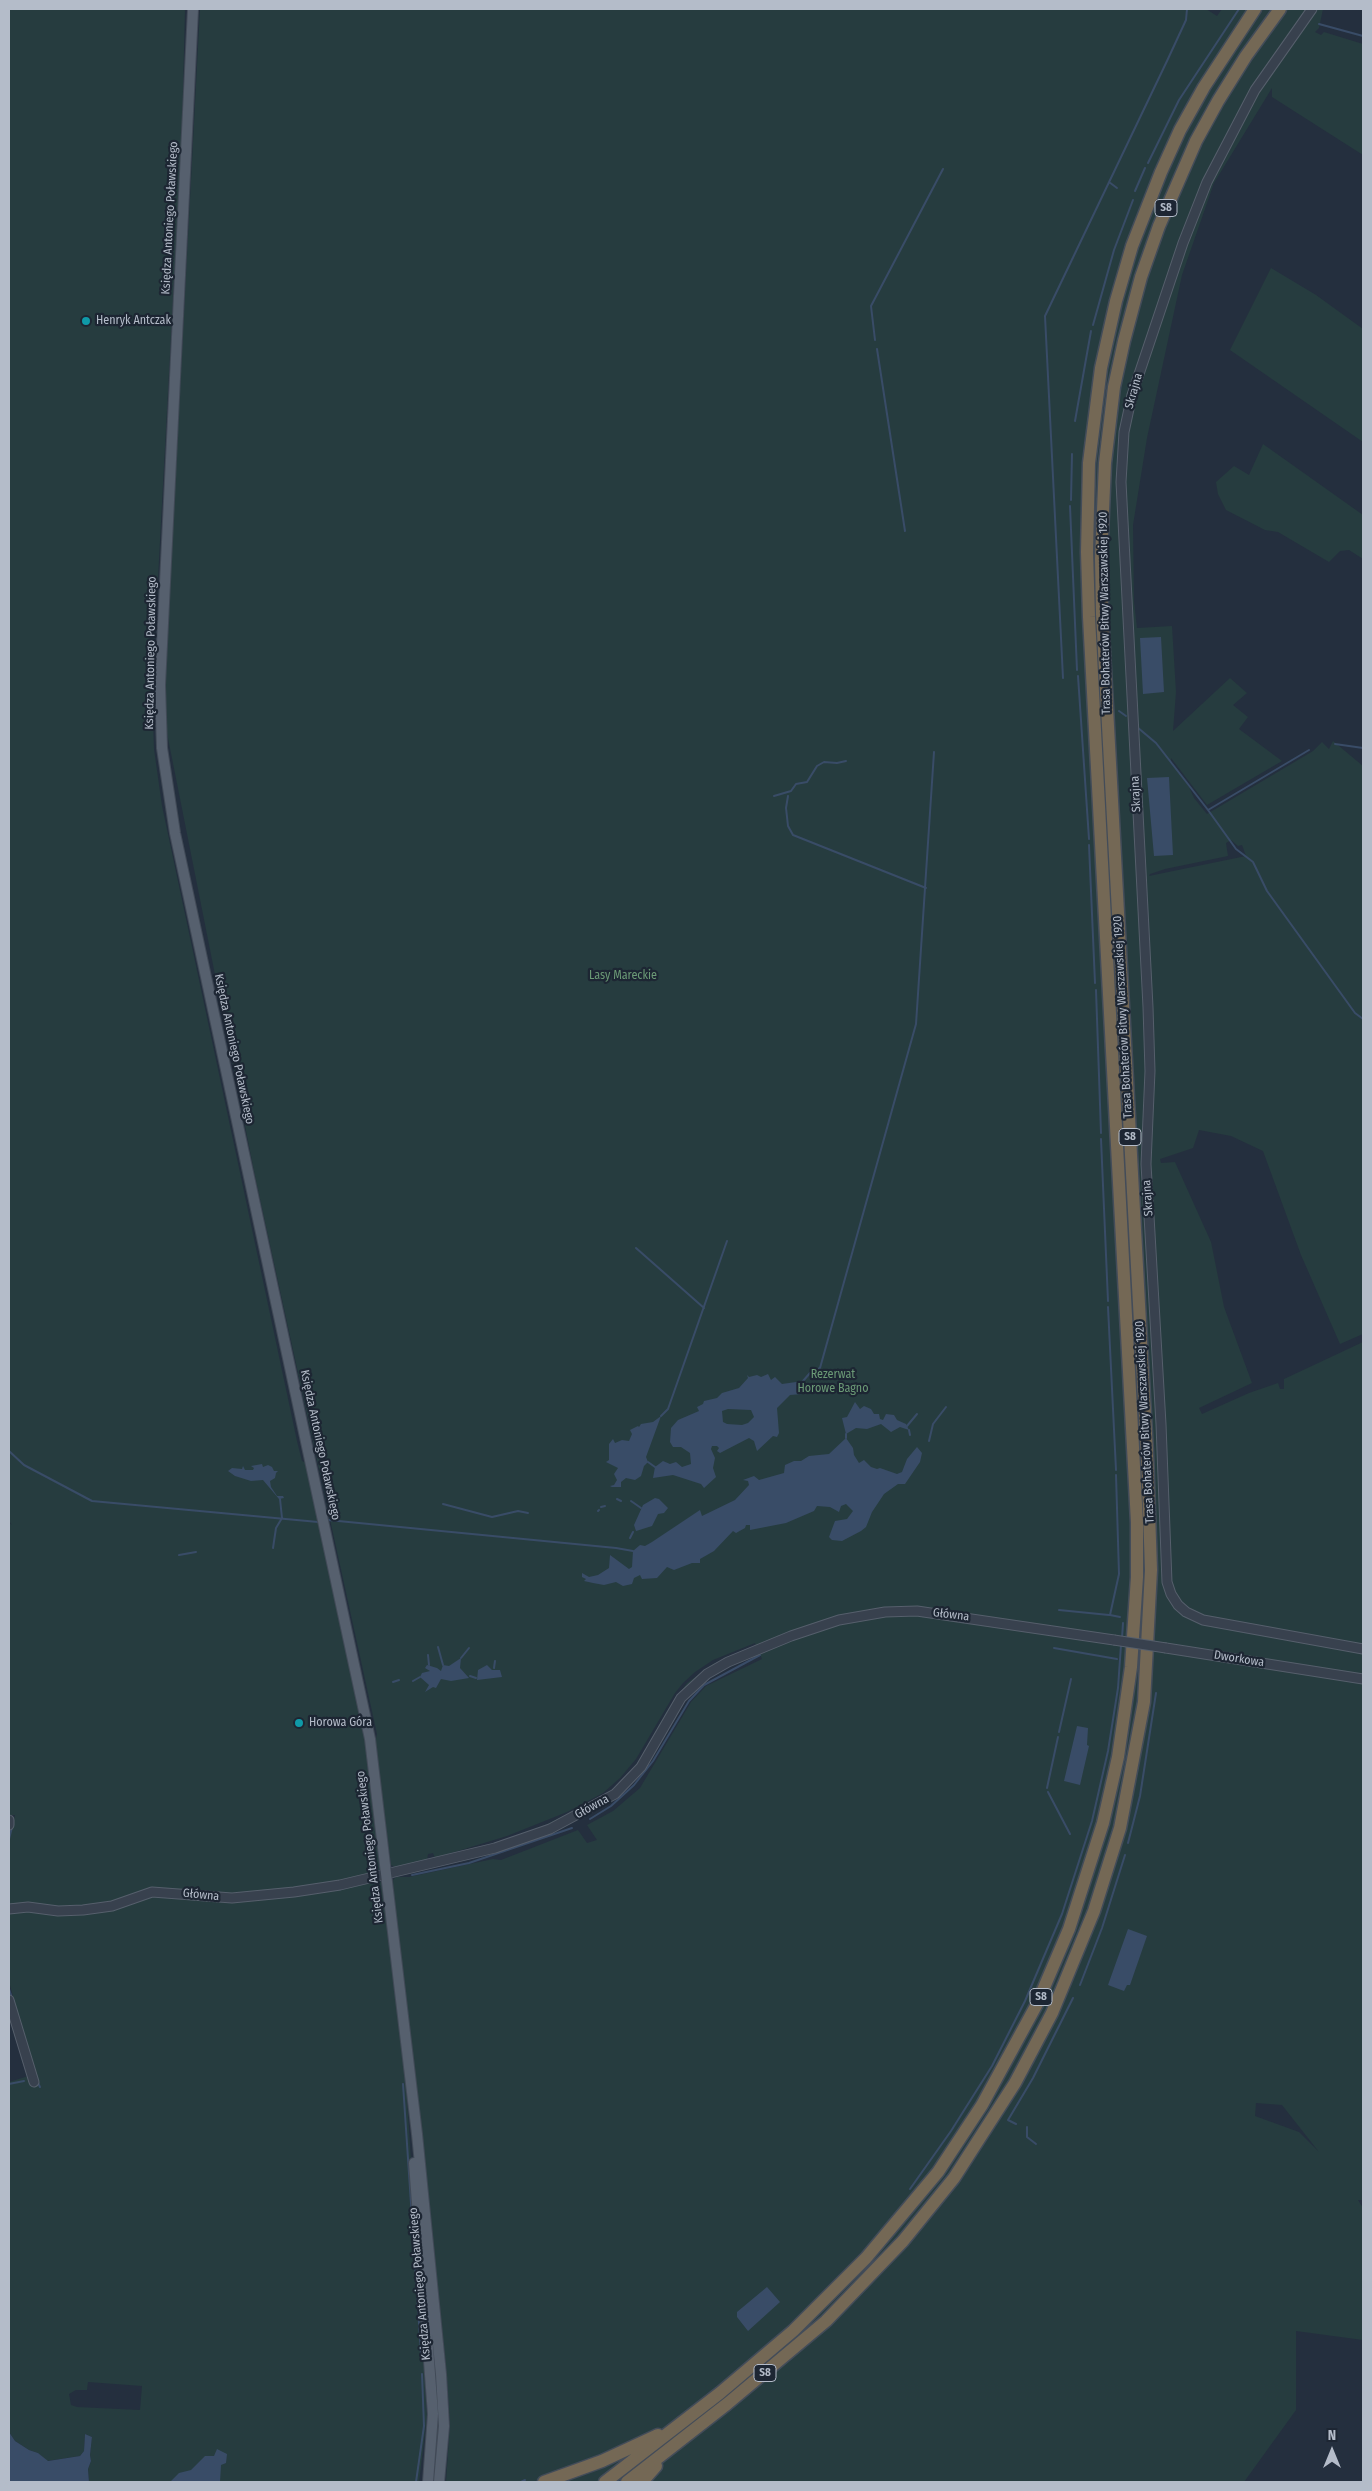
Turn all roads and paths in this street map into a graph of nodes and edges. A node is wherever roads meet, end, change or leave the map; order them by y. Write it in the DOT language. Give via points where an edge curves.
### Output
graph roads {
  1 [pos="193,9"];
  2 [pos="1255,9"];
  3 [pos="1280,9"];
  4 [pos="1312,9"];
  5 [pos="1114,1640"];
  6 [pos="1363,1649"];
  7 [pos="1363,1679"];
  8 [pos="386,1873"];
  9 [pos="9,1909"];
  10 [pos="9,2000"];
  11 [pos="34,2082"];
  12 [pos="410,2084"];
  13 [pos="680,2424"];
  14 [pos="672,2447"];
  15 [pos="428,2482"];
  16 [pos="439,2482"];
  17 [pos="544,2482"];
  18 [pos="605,2482"];
  19 [pos="627,2482"];
  20 [pos="642,2482"];
  1 -- 8 [label="main road, Księdza Antoniego Poławskiego" via="160,686 162,748 180,861 361,1689"];
  2 -- 13 [label="highway, Trasa Bohaterów Bitwy Warszawskiej 1920 / S8" via="1180,130 1141,219 1106,340 1092,429 1087,511 1089,617 1136,1523 1133,1641 1118,1757 1093,1858 1052,1971 1020,2039 961,2139 908,2210 849,2277 773,2349"];
  3 -- 14 [label="highway, Trasa Bohaterów Bitwy Warszawskiej 1920 / S8" via="1218,101 1159,226 1126,332 1106,444 1102,614 1151,1570 1144,1702 1120,1828 1094,1911 1052,2013 1015,2083 954,2178 903,2241 826,2321"];
  4 -- 6 [label="street, Skrajna" via="1250,99 1207,182 1132,395 1122,446 1121,482 1150,1061 1146,1164 1162,1424 1167,1582 1178,1605 1203,1620"];
  5 -- 7 [label="street, Dworkowa, bridge"];
  5 -- 8 [label="street, Główna" via="918,1612 871,1614 820,1625 728,1662 699,1680 679,1701 641,1767 615,1794 600,1804 550,1829 495,1848"];
  8 -- 9 [label="street, Główna" via="340,1885 232,1898 152,1892 112,1906 83,1910"];
  8 -- 12 [label="main road, Księdza Antoniego Poławskiego"];
  10 -- 11 [label="street"];
  12 -- 15 [label="main road, Księdza Antoniego Poławskiego" via="433,2414"];
  12 -- 16 [label="main road, Księdza Antoniego Poławskiego" via="424,2193 443,2402"];
  13 -- 17 [label="highway" via="602,2461"];
  13 -- 18 [label="highway, S8"];
  14 -- 19 [label="highway, S8"];
  14 -- 20 [label="highway"];
}
